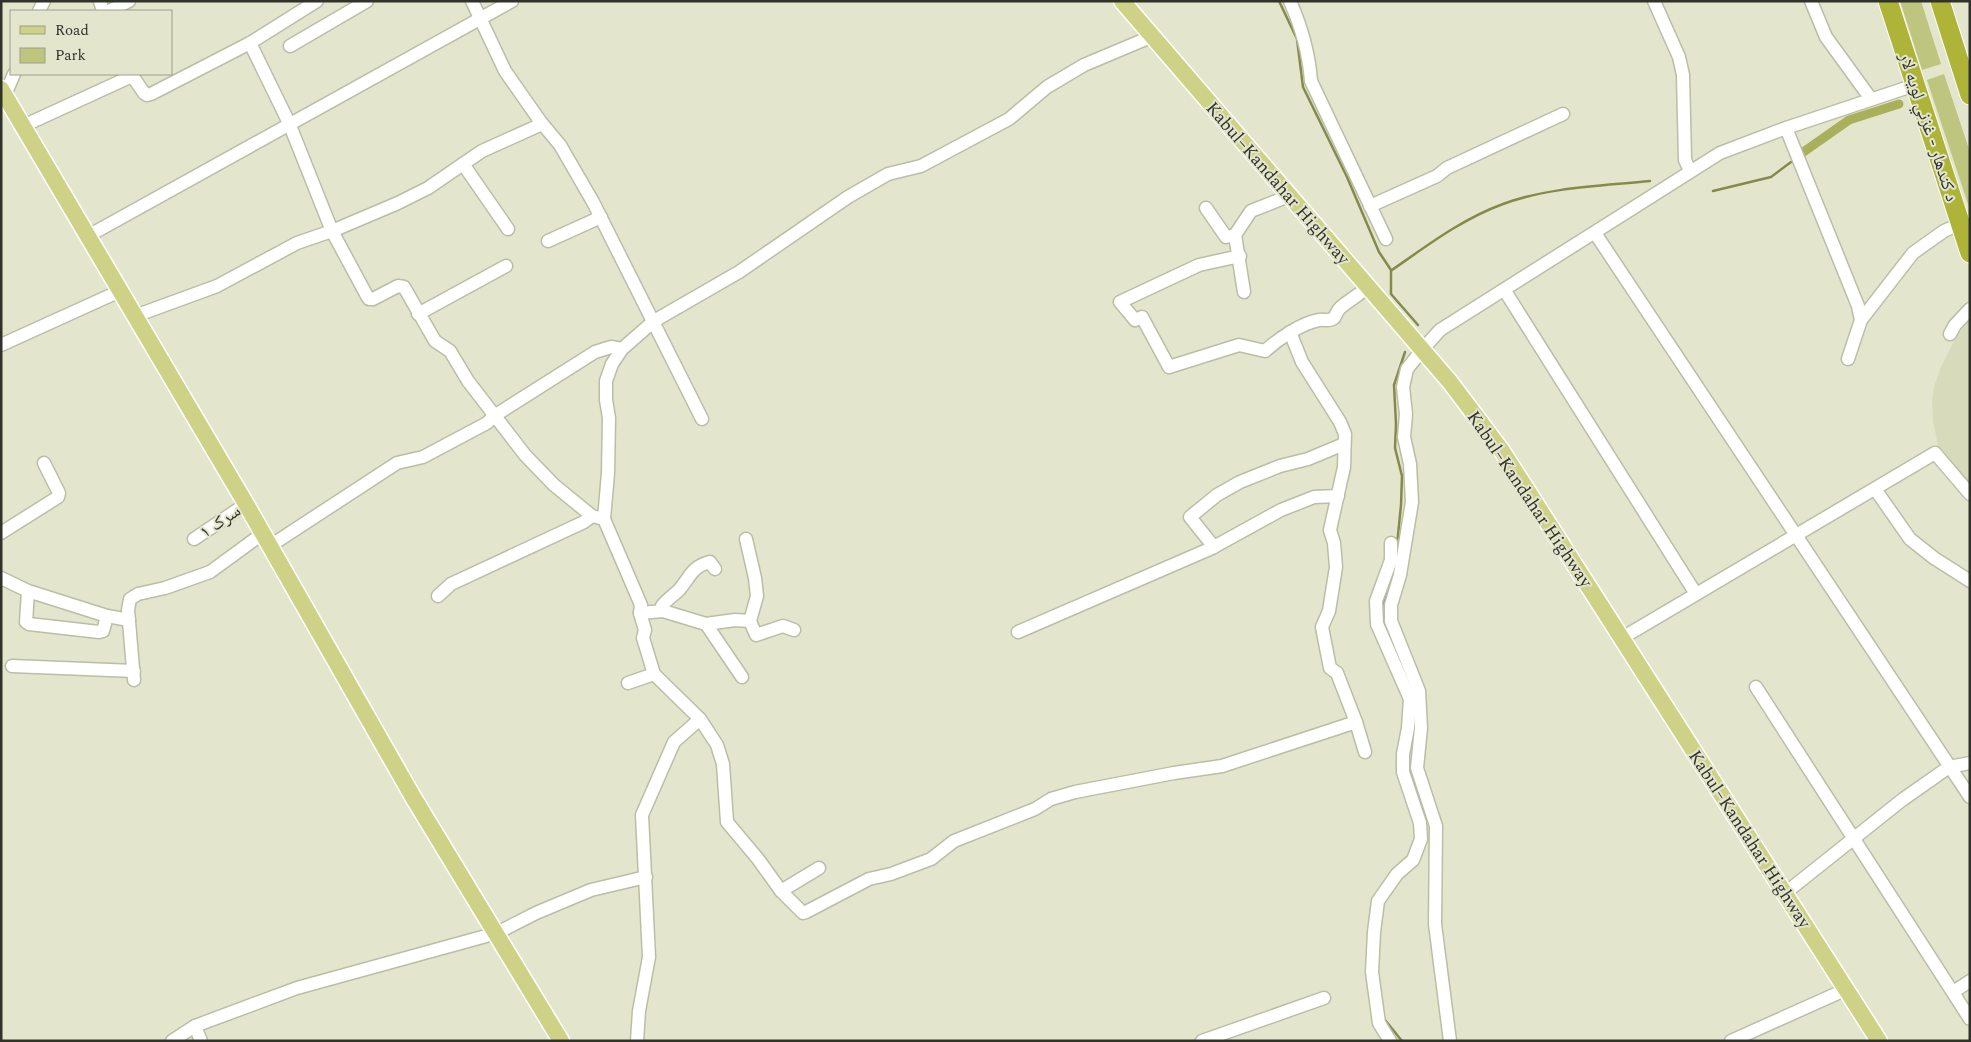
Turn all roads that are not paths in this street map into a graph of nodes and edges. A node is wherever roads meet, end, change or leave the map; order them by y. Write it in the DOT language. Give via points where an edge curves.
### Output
graph roads {
  1 [pos="129,1"];
  2 [pos="317,1"];
  3 [pos="367,1"];
  4 [pos="472,1"];
  5 [pos="512,1"];
  6 [pos="1122,1"];
  7 [pos="1290,1"];
  8 [pos="1654,1"];
  9 [pos="1811,1"];
  10 [pos="1888,1"];
  11 [pos="1940,1"];
  12 [pos="111,10"];
  13 [pos="480,19"];
  14 [pos="1153,36"];
  15 [pos="250,43"];
  16 [pos="290,46"];
  17 [pos="13,75"];
  18 [pos="132,75"];
  19 [pos="1915,86"];
  20 [pos="1970,95"];
  21 [pos="2,96"];
  22 [pos="1870,99"];
  23 [pos="1563,114"];
  24 [pos="290,123"];
  25 [pos="542,124"];
  26 [pos="23,126"];
  27 [pos="1786,128"];
  28 [pos="463,164"];
  29 [pos="1690,171"];
  30 [pos="1289,196"];
  31 [pos="1370,206"];
  32 [pos="1206,208"];
  33 [pos="601,217"];
  34 [pos="1960,224"];
  35 [pos="508,229"];
  36 [pos="332,231"];
  37 [pos="1595,233"];
  38 [pos="1235,235"];
  39 [pos="88,236"];
  40 [pos="1386,240"];
  41 [pos="548,242"];
  42 [pos="1970,253"];
  43 [pos="1240,256"];
  44 [pos="506,266"];
  45 [pos="1368,287"];
  46 [pos="120,291"];
  47 [pos="1505,291"];
  48 [pos="1244,292"];
  49 [pos="1970,309"];
  50 [pos="418,314"];
  51 [pos="135,316"];
  52 [pos="1862,320"];
  53 [pos="654,321"];
  54 [pos="1290,332"];
  55 [pos="1950,334"];
  56 [pos="1,345"];
  57 [pos="622,349"];
  58 [pos="1422,350"];
  59 [pos="1848,359"];
  60 [pos="494,416"];
  61 [pos="702,419"];
  62 [pos="1344,444"];
  63 [pos="44,463"];
  64 [pos="1875,489"];
  65 [pos="1970,494"];
  66 [pos="1338,496"];
  67 [pos="246,504"];
  68 [pos="598,517"];
  69 [pos="1,533"];
  70 [pos="1797,535"];
  71 [pos="194,539"];
  72 [pos="746,539"];
  73 [pos="266,540"];
  74 [pos="1392,543"];
  75 [pos="1214,547"];
  76 [pos="715,569"];
  77 [pos="1,578"];
  78 [pos="1970,581"];
  79 [pos="28,592"];
  80 [pos="1696,594"];
  81 [pos="438,596"];
  82 [pos="663,611"];
  83 [pos="640,613"];
  84 [pos="107,616"];
  85 [pos="1391,616"];
  86 [pos="129,620"];
  87 [pos="750,621"];
  88 [pos="1377,622"];
  89 [pos="706,624"];
  90 [pos="794,630"];
  91 [pos="1018,632"];
  92 [pos="1622,638"];
  93 [pos="12,666"];
  94 [pos="654,674"];
  95 [pos="742,677"];
  96 [pos="628,684"];
  97 [pos="1756,686"];
  98 [pos="1415,698"];
  99 [pos="700,719"];
  100 [pos="1356,722"];
  101 [pos="1365,752"];
  102 [pos="1970,763"];
  103 [pos="1949,767"];
  104 [pos="1970,797"];
  105 [pos="1853,839"];
  106 [pos="819,868"];
  107 [pos="646,877"];
  108 [pos="781,890"];
  109 [pos="1784,894"];
  110 [pos="497,933"];
  111 [pos="1970,981"];
  112 [pos="1847,989"];
  113 [pos="1953,992"];
  114 [pos="1324,998"];
  115 [pos="1970,1019"];
  116 [pos="195,1026"];
  117 [pos="172,1041"];
  118 [pos="201,1041"];
  119 [pos="561,1041"];
  120 [pos="637,1041"];
  121 [pos="1202,1041"];
  122 [pos="1390,1041"];
  123 [pos="1450,1041"];
  124 [pos="1731,1041"];
  125 [pos="1879,1041"];
  1 -- 12 [label="street"];
  2 -- 15 [label="street"];
  3 -- 16 [label="street"];
  4 -- 13 [label="street"];
  5 -- 13 [label="street"];
  6 -- 14 [label="main road, Kabul–Kandahar Highway"];
  7 -- 31 [label="street" via="1309,63 1311,81"];
  8 -- 29 [label="street" via="1679,57 1683,75 1685,160"];
  9 -- 22 [label="street" via="1826,37"];
  10 -- 19 [label="highway, د کندهار - غزني لويه لار"];
  11 -- 20 [label="highway"];
  13 -- 24 [label="street"];
  13 -- 25 [label="street" via="505,71"];
  14 -- 30 [label="main road, Kabul–Kandahar Highway"];
  14 -- 53 [label="street" via="1084,65 1047,86 1009,119 921,166 888,174 848,197 739,272"];
  15 -- 18 [label="street" via="147,95"];
  15 -- 24 [label="street"];
  17 -- 21 [label="street"];
  18 -- 26 [label="street"];
  19 -- 22 [label="street"];
  19 -- 34 [label="highway, د کندهار - غزني لويه لار"];
  21 -- 26 [label="main road"];
  22 -- 27 [label="street"];
  23 -- 31 [label="street"];
  24 -- 36 [label="street"];
  24 -- 39 [label="street"];
  25 -- 28 [label="street" via="482,151"];
  25 -- 33 [label="street" via="560,146"];
  26 -- 39 [label="main road"];
  27 -- 29 [label="street" via="1720,153"];
  27 -- 52 [label="street"];
  28 -- 35 [label="street"];
  28 -- 36 [label="street" via="428,188"];
  29 -- 37 [label="street"];
  30 -- 38 [label="street" via="1251,211"];
  30 -- 45 [label="main road, Kabul–Kandahar Highway"];
  31 -- 40 [label="street"];
  32 -- 38 [label="street" via="1226,237"];
  33 -- 41 [label="street"];
  33 -- 53 [label="street"];
  34 -- 42 [label="highway, د کندهار - غزني لويه لار"];
  34 -- 52 [label="street" via="1944,230 1913,253"];
  36 -- 50 [label="street" via="369,298 401,286"];
  36 -- 51 [label="street" via="297,243 217,286"];
  37 -- 47 [label="street"];
  37 -- 70 [label="street"];
  38 -- 43 [label="street"];
  39 -- 46 [label="main road"];
  43 -- 48 [label="street"];
  43 -- 54 [label="street" via="1198,265 1120,302 1135,320 1142,317 1169,366 1238,346 1265,352"];
  44 -- 50 [label="street"];
  45 -- 54 [label="street" via="1341,308 1334,318 1319,320"];
  45 -- 58 [label="main road, Kabul–Kandahar Highway"];
  46 -- 51 [label="main road"];
  46 -- 56 [label="street"];
  47 -- 58 [label="street" via="1440,330"];
  47 -- 80 [label="street"];
  49 -- 55 [label="street"];
  50 -- 60 [label="street" via="435,341 450,351"];
  51 -- 67 [label="main road"];
  52 -- 59 [label="street"];
  53 -- 57 [label="street"];
  53 -- 61 [label="street"];
  54 -- 62 [label="street" via="1302,362 1340,422 1345,434"];
  57 -- 60 [label="street" via="611,347 595,352"];
  57 -- 68 [label="street" via="606,381 608,474"];
  58 -- 85 [label="street" via="1407,369 1403,387 1404,437 1410,464 1412,502"];
  58 -- 92 [label="main road, Kabul–Kandahar Highway" via="1502,451"];
  60 -- 68 [label="street" via="554,485"];
  60 -- 73 [label="street" via="487,423 423,457 396,463"];
  62 -- 66 [label="street" via="1344,467"];
  62 -- 75 [label="street" via="1240,482 1217,495 1190,517"];
  63 -- 69 [label="street" via="58,497"];
  64 -- 65 [label="street" via="1935,452"];
  64 -- 70 [label="street"];
  64 -- 78 [label="street" via="1910,539"];
  66 -- 75 [label="street" via="1314,497 1281,510"];
  66 -- 100 [label="street" via="1330,530 1336,567 1329,611 1322,627 1330,668 1337,673"];
  67 -- 71 [label="street, سرک ۱"];
  67 -- 73 [label="main road"];
  68 -- 81 [label="street" via="451,584"];
  68 -- 83 [label="street" via="641,605"];
  70 -- 80 [label="street"];
  70 -- 103 [label="street"];
  72 -- 87 [label="street" via="756,596"];
  73 -- 86 [label="street" via="210,572 138,594 130,599"];
  73 -- 110 [label="main road" via="413,797"];
  74 -- 88 [label="street" via="1391,560 1376,601"];
  75 -- 91 [label="street"];
  76 -- 82 [label="street" via="710,562 692,570 664,603"];
  77 -- 79 [label="street"];
  79 -- 84 [label="street"];
  79 -- 84 [label="street" via="26,622 30,624 99,632 103,631"];
  80 -- 92 [label="street"];
  82 -- 83 [label="street"];
  82 -- 89 [label="street"];
  83 -- 94 [label="street" via="645,630 643,638"];
  84 -- 86 [label="street"];
  85 -- 88 [label="street"];
  85 -- 98 [label="street" via="1419,691"];
  86 -- 93 [label="street" via="134,676"];
  87 -- 89 [label="street"];
  87 -- 90 [label="street" via="756,635 784,626"];
  88 -- 98 [label="street"];
  89 -- 95 [label="street"];
  92 -- 109 [label="main road, Kabul–Kandahar Highway"];
  94 -- 96 [label="street"];
  94 -- 99 [label="street"];
  97 -- 105 [label="street"];
  98 -- 122 [label="street" via="1403,754 1403,772 1422,839 1413,860 1397,874 1378,901 1374,932 1372,972 1379,1023"];
  98 -- 123 [label="street" via="1421,728 1417,768 1436,826 1435,924"];
  99 -- 107 [label="street" via="674,742 642,815"];
  99 -- 108 [label="street" via="717,745 722,764 727,822"];
  100 -- 101 [label="street"];
  100 -- 108 [label="street" via="1222,766 1051,799 1035,809 954,841 931,859 869,879 803,913"];
  102 -- 103 [label="street"];
  103 -- 104 [label="street"];
  103 -- 105 [label="street"];
  105 -- 109 [label="street"];
  105 -- 113 [label="street"];
  106 -- 108 [label="street"];
  107 -- 110 [label="street" via="591,890"];
  107 -- 120 [label="street" via="649,956"];
  109 -- 112 [label="main road, Kabul–Kandahar Highway"];
  110 -- 116 [label="street" via="297,988"];
  110 -- 119 [label="main road"];
  111 -- 113 [label="street"];
  112 -- 124 [label="street"];
  112 -- 125 [label="main road, Kabul–Kandahar Highway"];
  113 -- 115 [label="street"];
  114 -- 121 [label="street"];
  116 -- 117 [label="street"];
  116 -- 118 [label="street"];
}
